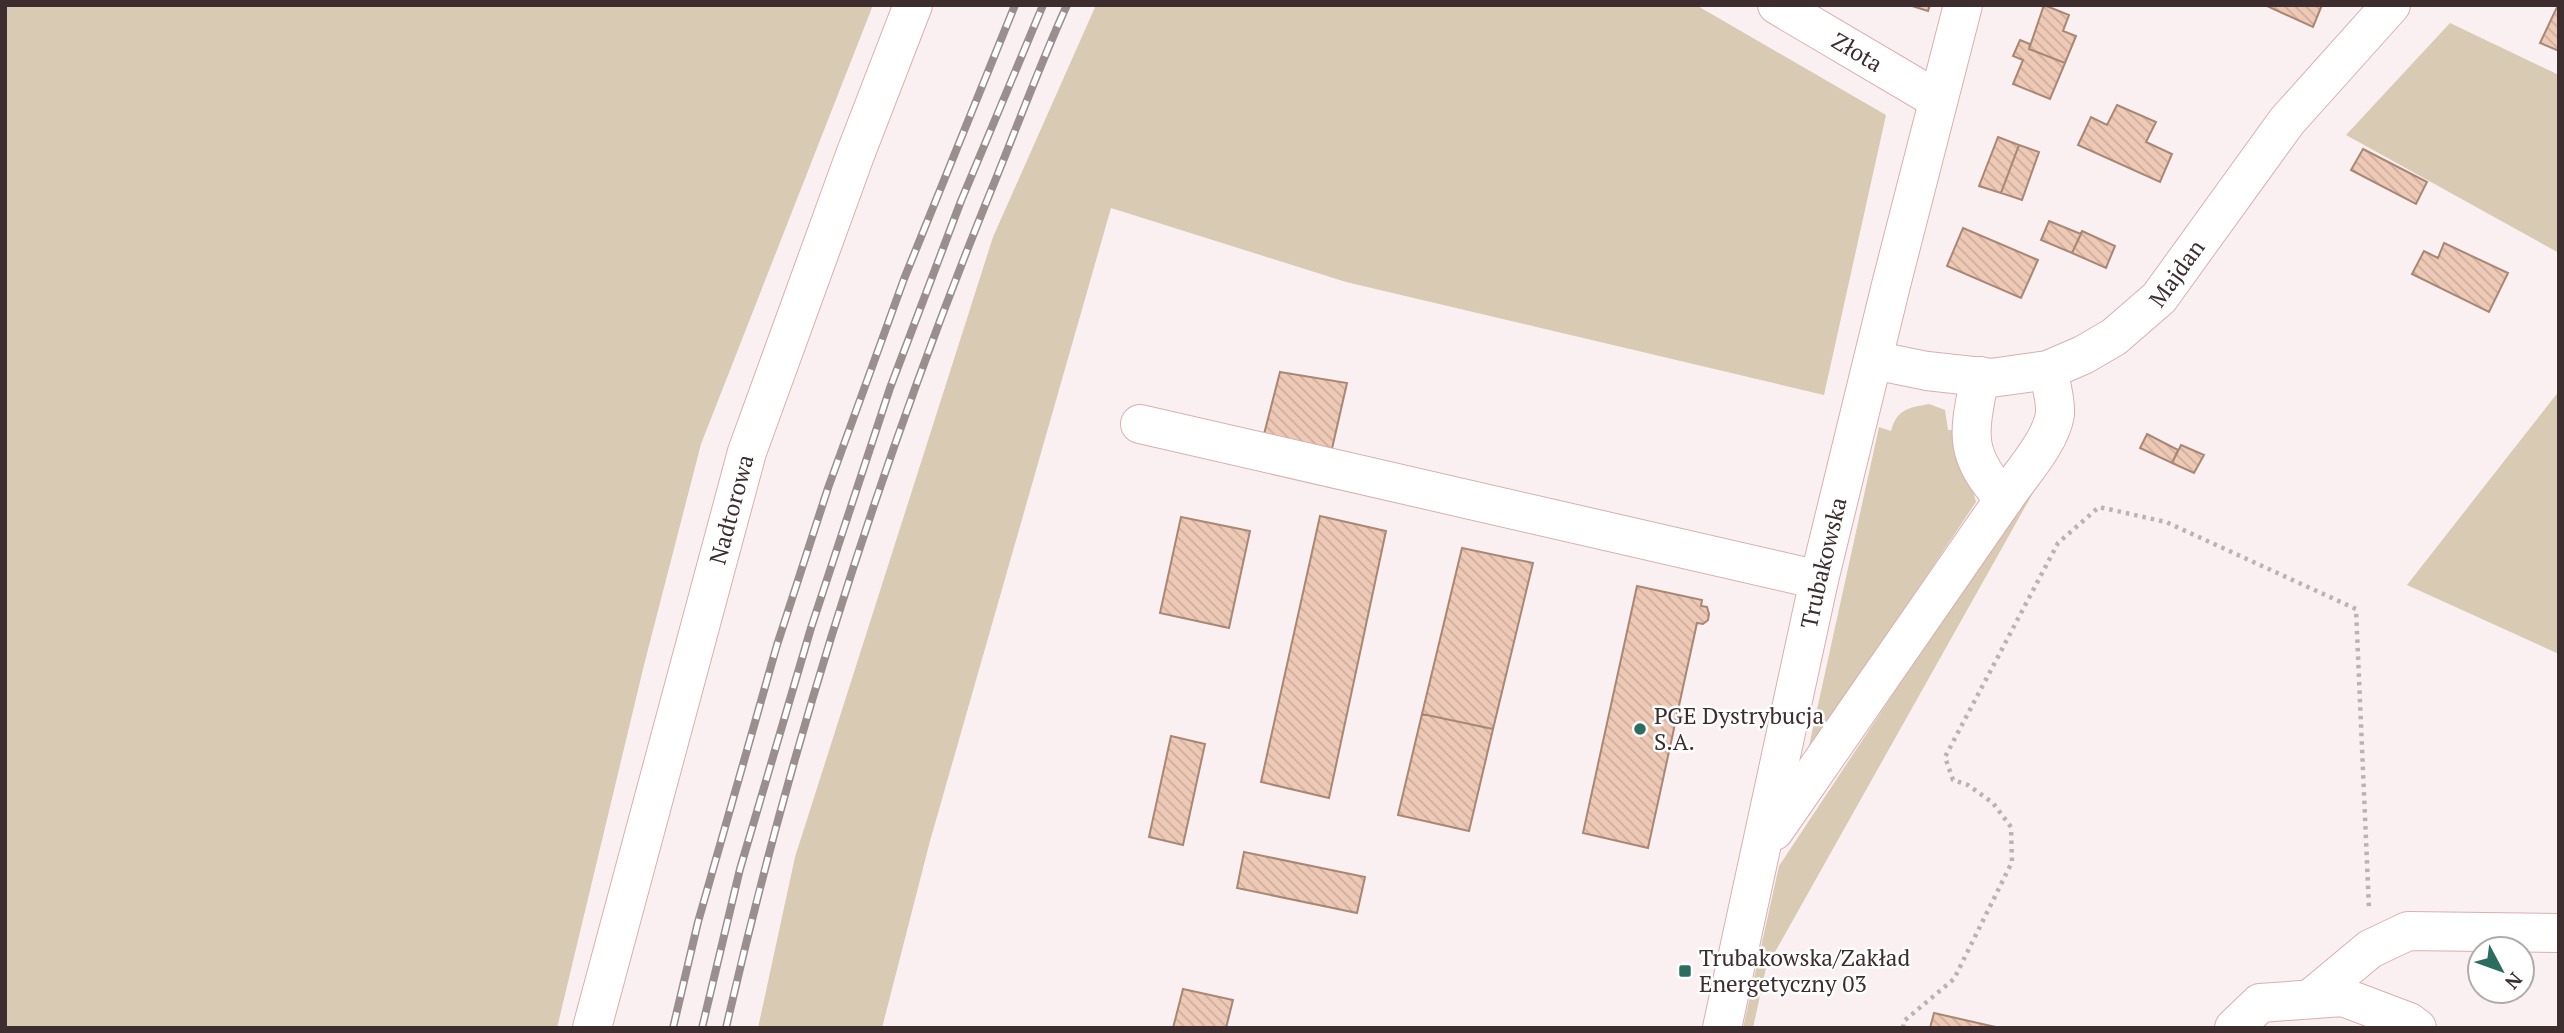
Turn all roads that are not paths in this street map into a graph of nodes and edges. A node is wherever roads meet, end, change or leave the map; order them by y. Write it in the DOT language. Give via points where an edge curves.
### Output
graph roads {
  1 [pos="913,5"];
  2 [pos="1777,5"];
  3 [pos="1963,5"];
  4 [pos="2391,5"];
  5 [pos="1938,100"];
  6 [pos="1873,360"];
  7 [pos="2048,370"];
  8 [pos="1980,376"];
  9 [pos="1140,424"];
  10 [pos="2004,499"];
  11 [pos="1819,580"];
  12 [pos="1762,850"];
  13 [pos="2559,933"];
  14 [pos="2310,999"];
  15 [pos="592,1028"];
  16 [pos="1723,1028"];
  17 [pos="2234,1028"];
  18 [pos="2417,1028"];
  1 -- 15 [label="street, Nadtorowa" via="747,452"];
  2 -- 5 [label="street, Złota"];
  3 -- 5 [label="street, Trubakowska"];
  4 -- 7 [label="street, Majdan" via="2287,121 2159,298 2114,337"];
  5 -- 6 [label="street, Trubakowska"];
  6 -- 8 [label="street, Majdan"];
  6 -- 11 [label="street, Trubakowska"];
  7 -- 8 [label="street, Majdan"];
  7 -- 10 [label="street" via="2055,411 2052,425"];
  8 -- 10 [label="street" via="1971,423 1973,448 1977,465"];
  9 -- 11 [label="street"];
  10 -- 12 [label="street"];
  11 -- 12 [label="street, Trubakowska"];
  12 -- 16 [label="street, Trubakowska"];
  13 -- 14 [label="street" via="2408,931 2370,948"];
  14 -- 17 [label="street" via="2260,1003"];
  14 -- 18 [label="street" via="2343,997"];
}
